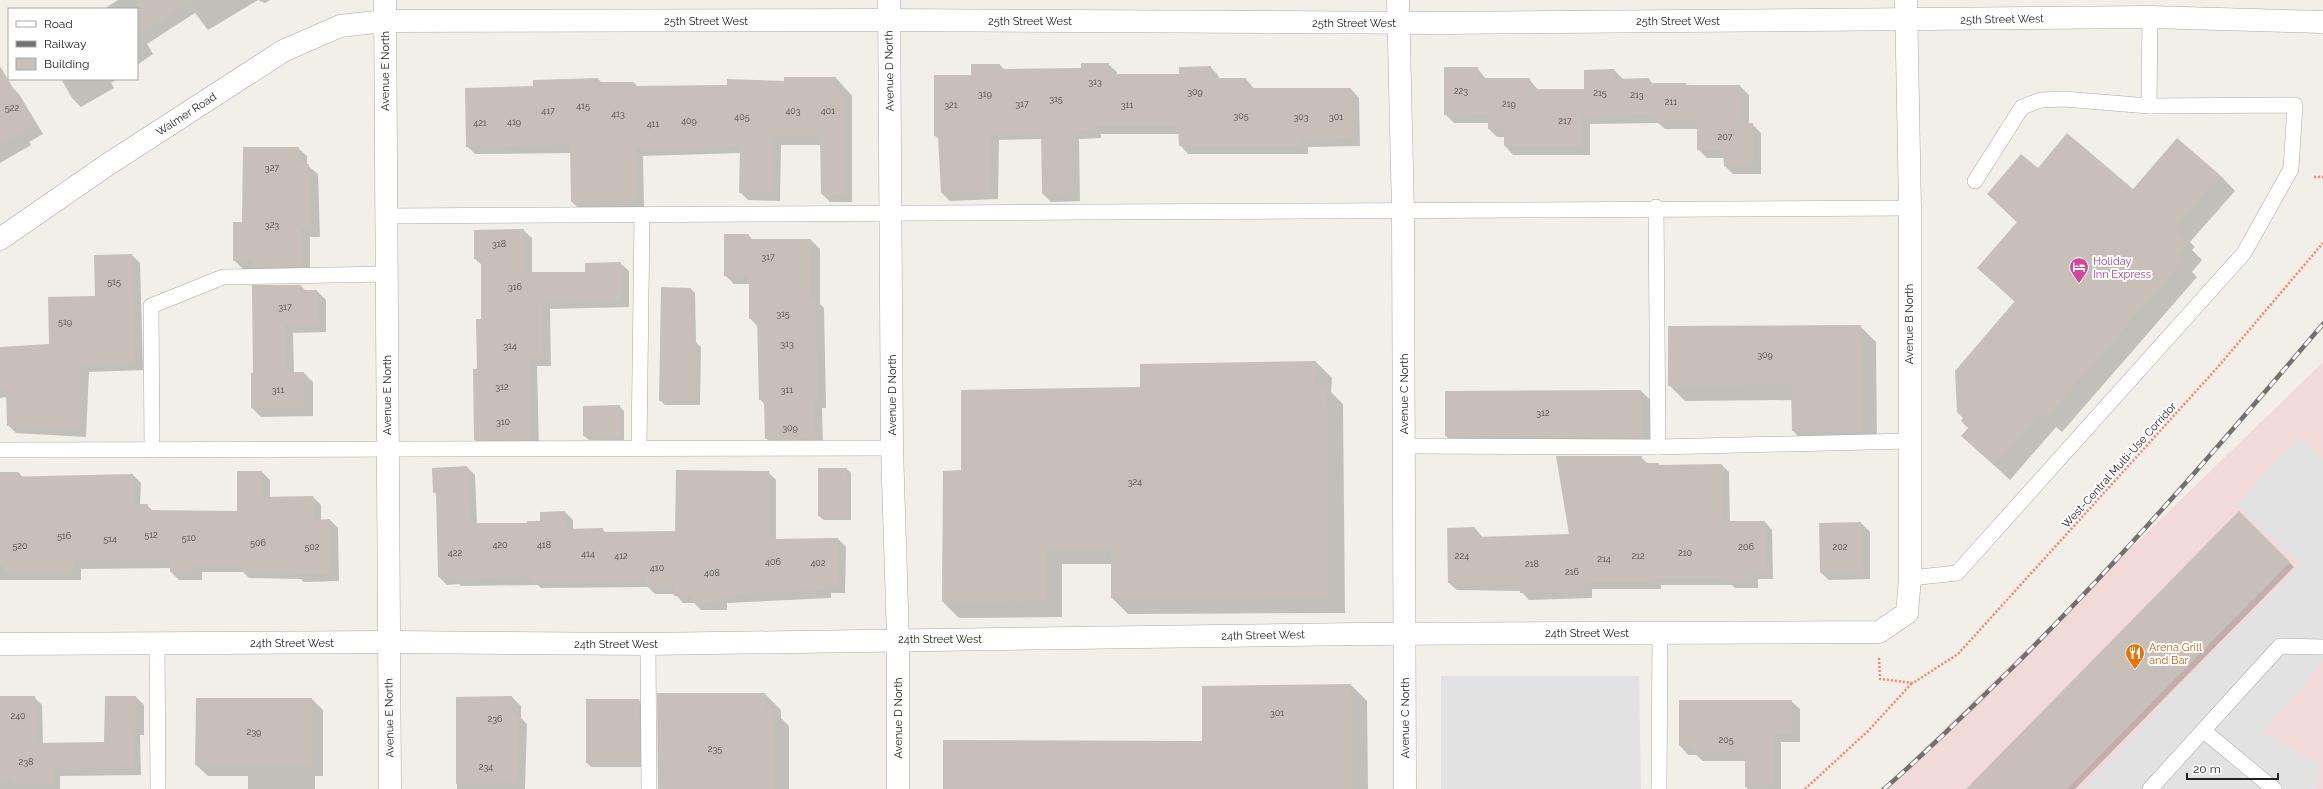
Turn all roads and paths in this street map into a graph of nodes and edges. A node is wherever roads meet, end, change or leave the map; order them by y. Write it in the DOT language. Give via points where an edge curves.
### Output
graph roads {
  1 [pos="1398,0"];
  2 [pos="889,10"];
  3 [pos="1906,10"];
  4 [pos="385,11"];
  5 [pos="2150,17"];
  6 [pos="2323,22"];
  7 [pos="1400,23"];
  8 [pos="2149,106"];
  9 [pos="1975,181"];
  10 [pos="1656,207"];
  11 [pos="1910,208"];
  12 [pos="1403,211"];
  13 [pos="891,214"];
  14 [pos="386,216"];
  15 [pos="642,216"];
  16 [pos="0,239"];
  17 [pos="2323,244"];
  18 [pos="387,274"];
  19 [pos="1909,441"];
  20 [pos="1404,446"];
  21 [pos="639,448"];
  22 [pos="892,448"];
  23 [pos="1658,448"];
  24 [pos="387,449"];
  25 [pos="0,450"];
  26 [pos="152,450"];
  27 [pos="1910,578"];
  28 [pos="1879,632"];
  29 [pos="1660,633"];
  30 [pos="1406,634"];
  31 [pos="898,639"];
  32 [pos="389,642"];
  33 [pos="157,643"];
  34 [pos="0,644"];
  35 [pos="648,644"];
  36 [pos="2323,647"];
  37 [pos="1913,683"];
  38 [pos="2204,731"];
  39 [pos="158,789"];
  40 [pos="390,789"];
  41 [pos="649,789"];
  42 [pos="898,789"];
  43 [pos="1405,789"];
  44 [pos="1659,789"];
  45 [pos="1805,789"];
  46 [pos="2150,789"];
  47 [pos="2274,789"];
  1 -- 7 [label="street, Avenue C North"];
  2 -- 4 [label="street, 25th Street West"];
  2 -- 7 [label="street, 25th Street West"];
  2 -- 13 [label="street, Avenue D North"];
  3 -- 5 [label="street, 25th Street West"];
  3 -- 7 [label="street, 25th Street West"];
  3 -- 11 [label="street, Avenue B North"];
  4 -- 14 [label="street, Avenue E North"];
  4 -- 16 [label="street, Walmer Road" via="340,26 283,51 107,165"];
  5 -- 6 [label="street, 25th Street West"];
  5 -- 8 [label="lane"];
  7 -- 12 [label="street, Avenue C North"];
  8 -- 9 [label="lane" via="2064,99 2041,100 2022,107"];
  8 -- 27 [label="lane" via="2295,105 2291,169 2244,252 1957,572"];
  10 -- 11 [label="lane"];
  10 -- 12 [label="lane"];
  10 -- 23 [label="lane"];
  11 -- 19 [label="street, Avenue B North"];
  12 -- 13 [label="lane"];
  12 -- 20 [label="street, Avenue C North"];
  13 -- 15 [label="lane"];
  13 -- 22 [label="street, Avenue D North"];
  14 -- 15 [label="lane"];
  14 -- 18 [label="street, Avenue E North"];
  15 -- 21 [label="lane"];
  17 -- 37 [label="path, West-Central Multi-Use Corridor" via="2217,368 1958,654"];
  18 -- 24 [label="street, Avenue E North"];
  18 -- 26 [label="lane" via="223,277 151,306"];
  19 -- 23 [label="lane"];
  19 -- 27 [label="street, Avenue B North"];
  20 -- 23 [label="lane"];
  20 -- 30 [label="street, Avenue C North"];
  21 -- 22 [label="lane"];
  21 -- 24 [label="lane"];
  22 -- 31 [label="street, Avenue D North"];
  24 -- 26 [label="lane"];
  24 -- 32 [label="street, Avenue E North"];
  25 -- 26 [label="lane"];
  27 -- 28 [label="street, Avenue B North" via="1907,613"];
  28 -- 29 [label="street, 24th Street West"];
  28 -- 37 [label="path" via="1880,679"];
  29 -- 30 [label="street, 24th Street West"];
  29 -- 44 [label="lane"];
  30 -- 31 [label="street, 24th Street West"];
  30 -- 43 [label="street, Avenue C North"];
  31 -- 35 [label="street, 24th Street West"];
  31 -- 42 [label="street, Avenue D North"];
  32 -- 33 [label="street, 24th Street West"];
  32 -- 35 [label="street, 24th Street West"];
  32 -- 40 [label="street, Avenue E North"];
  33 -- 34 [label="street, 24th Street West"];
  33 -- 39 [label="lane"];
  35 -- 41 [label="lane"];
  36 -- 38 [label="lane" via="2280,646"];
  37 -- 45 [label="path, West-Central Multi-Use Corridor" via="1868,730"];
  38 -- 46 [label="lane"];
  38 -- 47 [label="lane"];
}
